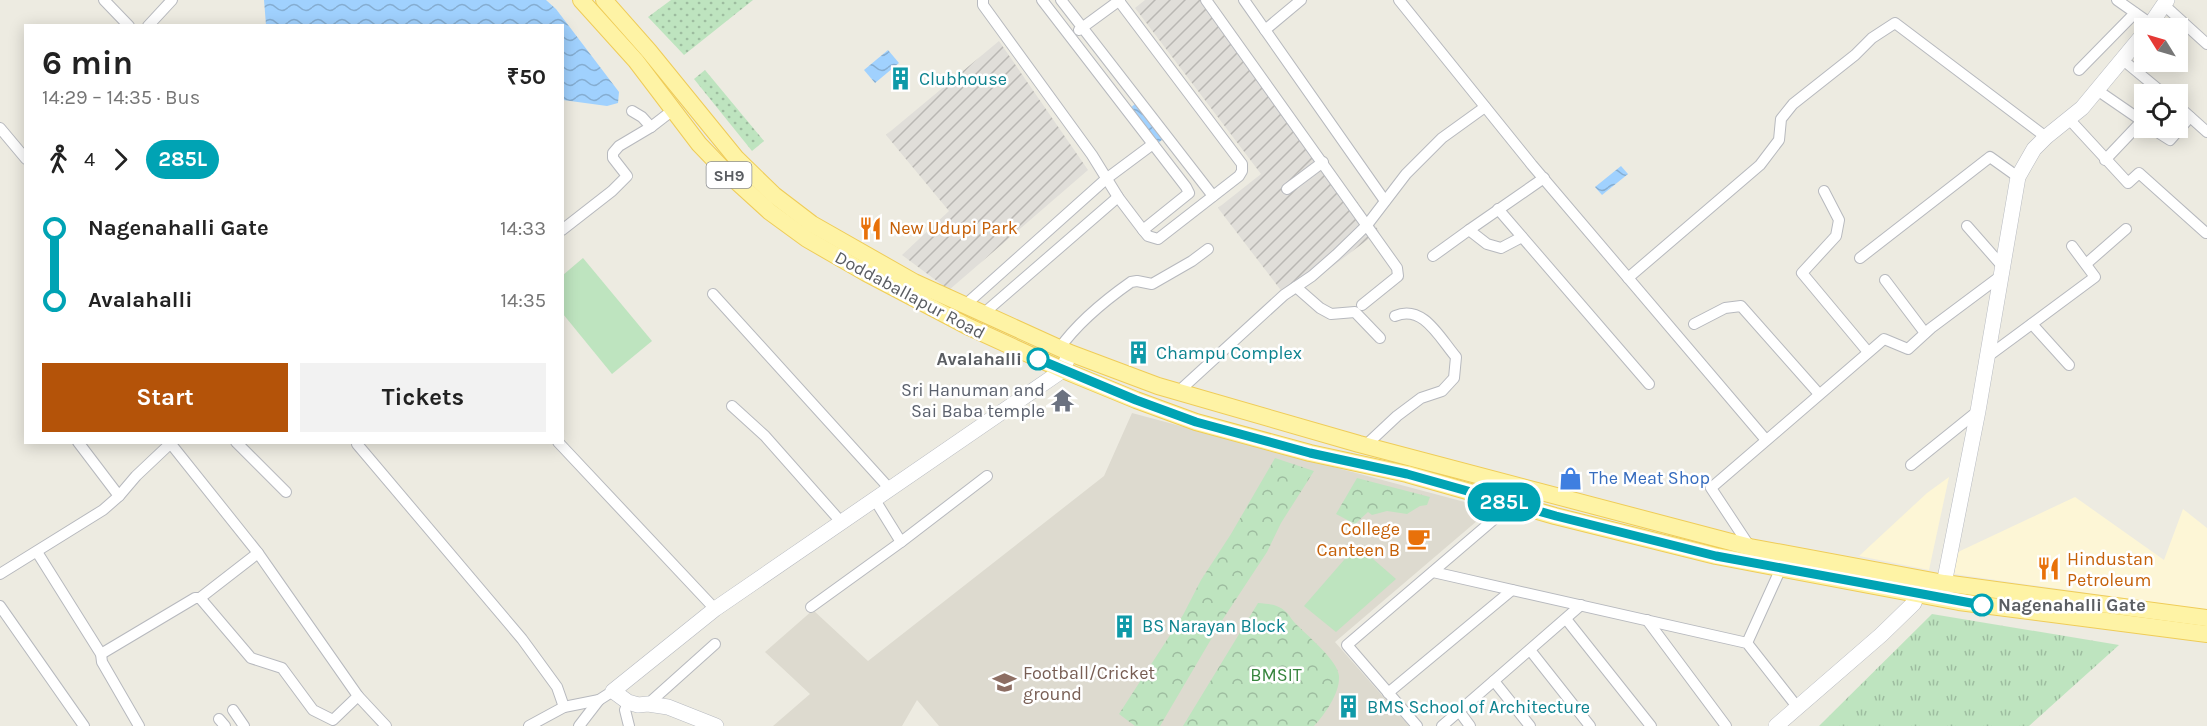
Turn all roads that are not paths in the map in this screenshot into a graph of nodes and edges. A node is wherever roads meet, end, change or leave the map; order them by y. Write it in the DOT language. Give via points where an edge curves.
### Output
graph roads {
  1 [pos="104,0"];
  2 [pos="172,0"];
  3 [pos="581,0"];
  4 [pos="604,0"];
  5 [pos="983,0"];
  6 [pos="1042,0"];
  7 [pos="1061,0"];
  8 [pos="1120,0"];
  9 [pos="1206,0"];
  10 [pos="1244,0"];
  11 [pos="1301,0"];
  12 [pos="1399,0"];
  13 [pos="2116,0"];
  14 [pos="2166,3"];
  15 [pos="2135,13"];
  16 [pos="2139,18"];
  17 [pos="2155,18"];
  18 [pos="127,24"];
  19 [pos="150,24"];
  20 [pos="1083,27"];
  21 [pos="1265,30"];
  22 [pos="1070,36"];
  23 [pos="2207,44"];
  24 [pos="2134,46"];
  25 [pos="2123,60"];
  26 [pos="2079,70"];
  27 [pos="2152,84"];
  28 [pos="2097,90"];
  29 [pos="1485,107"];
  30 [pos="673,110"];
  31 [pos="632,111"];
  32 [pos="2134,116"];
  33 [pos="2190,117"];
  34 [pos="2070,119"];
  35 [pos="2188,119"];
  36 [pos="651,127"];
  37 [pos="0,128"];
  38 [pos="2207,132"];
  39 [pos="2134,135"];
  40 [pos="2046,137"];
  41 [pos="1153,144"];
  42 [pos="24,157"];
  43 [pos="2105,160"];
  44 [pos="1323,162"];
  45 [pos="2018,177"];
  46 [pos="1544,178"];
  47 [pos="1106,179"];
  48 [pos="1287,189"];
  49 [pos="1824,191"];
  50 [pos="1213,196"];
  51 [pos="1118,197"];
  52 [pos="1384,201"];
  53 [pos="1498,209"];
  54 [pos="1367,225"];
  55 [pos="1967,226"];
  56 [pos="564,228"];
  57 [pos="2126,229"];
  58 [pos="1143,230"];
  59 [pos="1468,230"];
  60 [pos="2206,233"];
  61 [pos="1522,237"];
  62 [pos="2072,246"];
  63 [pos="1208,249"];
  64 [pos="1433,256"];
  65 [pos="1860,258"];
  66 [pos="2086,264"];
  67 [pos="2002,271"];
  68 [pos="1628,278"];
  69 [pos="1885,280"];
  70 [pos="1296,286"];
  71 [pos="712,294"];
  72 [pos="1362,304"];
  73 [pos="964,306"];
  74 [pos="983,314"];
  75 [pos="1395,316"];
  76 [pos="1694,324"];
  77 [pos="2032,324"];
  78 [pos="1926,333"];
  79 [pos="1380,338"];
  80 [pos="1065,351"];
  81 [pos="1869,352"];
  82 [pos="1987,357"];
  83 [pos="2069,365"];
  84 [pos="1063,370"];
  85 [pos="1649,384"];
  86 [pos="1178,392"];
  87 [pos="1819,394"];
  88 [pos="732,406"];
  89 [pos="1978,411"];
  90 [pos="1766,440"];
  91 [pos="80,444"];
  92 [pos="171,444"];
  93 [pos="173,444"];
  94 [pos="238,444"];
  95 [pos="357,444"];
  96 [pos="560,444"];
  97 [pos="1365,446"];
  98 [pos="1911,465"];
  99 [pos="987,476"];
  100 [pos="890,488"];
  101 [pos="286,492"];
  102 [pos="119,496"];
  103 [pos="875,500"];
  104 [pos="1499,515"];
  105 [pos="842,523"];
  106 [pos="901,542"];
  107 [pos="1750,547"];
  108 [pos="36,552"];
  109 [pos="258,553"];
  110 [pos="1781,568"];
  111 [pos="1433,572"];
  112 [pos="0,574"];
  113 [pos="1918,586"];
  114 [pos="1512,590"];
  115 [pos="1942,591"];
  116 [pos="200,598"];
  117 [pos="1581,605"];
  118 [pos="0,606"];
  119 [pos="811,607"];
  120 [pos="715,609"];
  121 [pos="2207,618"];
  122 [pos="1566,619"];
  123 [pos="1647,620"];
  124 [pos="2207,634"];
  125 [pos="1747,643"];
  126 [pos="715,644"];
  127 [pos="1530,650"];
  128 [pos="101,654"];
  129 [pos="1494,681"];
  130 [pos="613,691"];
  131 [pos="1388,693"];
  132 [pos="358,696"];
  133 [pos="599,700"];
  134 [pos="628,702"];
  135 [pos="648,704"];
  136 [pos="564,707"];
  137 [pos="1798,708"];
  138 [pos="233,710"];
  139 [pos="1459,711"];
  140 [pos="709,724"];
  141 [pos="84,726"];
  142 [pos="139,726"];
  143 [pos="244,726"];
  144 [pos="386,726"];
  145 [pos="529,726"];
  146 [pos="579,726"];
  147 [pos="629,726"];
  148 [pos="1416,726"];
  149 [pos="1442,726"];
  150 [pos="1470,726"];
  151 [pos="1530,726"];
  152 [pos="1590,726"];
  153 [pos="1651,726"];
  154 [pos="1726,726"];
  155 [pos="1776,726"];
  1 -- 18 [label="street"];
  2 -- 19 [label="street"];
  3 -- 30 [label="main road, Doddaballapur Road / SH9" via="636,61"];
  4 -- 73 [label="main road, Doddaballapur Road / SH9" via="736,158 774,195 844,244"];
  5 -- 47 [label="street"];
  6 -- 22 [label="street"];
  7 -- 20 [label="street"];
  8 -- 20 [label="street"];
  8 -- 50 [label="street" via="1242,164 1239,176"];
  9 -- 44 [label="street"];
  10 -- 21 [label="street"];
  11 -- 21 [label="street"];
  12 -- 29 [label="street"];
  13 -- 15 [label="street"];
  14 -- 17 [label="street"];
  14 -- 23 [label="street"];
  15 -- 16 [label="street"];
  15 -- 26 [label="street"];
  20 -- 22 [label="street"];
  20 -- 50 [label="street"];
  21 -- 52 [label="street"];
  22 -- 41 [label="street"];
  24 -- 25 [label="street"];
  25 -- 27 [label="street"];
  25 -- 28 [label="street"];
  28 -- 32 [label="street"];
  28 -- 34 [label="street"];
  29 -- 46 [label="street"];
  29 -- 52 [label="street" via="1442,138"];
  30 -- 36 [label="street"];
  30 -- 84 [label="main road, Doddaballapur Road / SH9" via="725,171 807,239 918,302"];
  31 -- 36 [label="street"];
  33 -- 35 [label="street"];
  33 -- 38 [label="street"];
  34 -- 40 [label="street"];
  34 -- 43 [label="street"];
  36 -- 56 [label="street" via="613,153 627,176 619,186"];
  37 -- 42 [label="street"];
  39 -- 43 [label="street"];
  40 -- 45 [label="street"];
  40 -- 68 [label="street" via="1895,23 1793,104 1782,119 1779,140 1760,165"];
  41 -- 47 [label="street"];
  41 -- 58 [label="street" via="1189,193"];
  43 -- 60 [label="street" via="2128,183 2139,173"];
  44 -- 48 [label="street"];
  44 -- 54 [label="street"];
  45 -- 65 [label="street" via="1990,157"];
  45 -- 67 [label="street"];
  46 -- 53 [label="street"];
  46 -- 68 [label="street"];
  47 -- 51 [label="street"];
  47 -- 73 [label="street"];
  49 -- 81 [label="street" via="1839,220 1836,237 1802,273"];
  50 -- 58 [label="street" via="1158,239"];
  51 -- 58 [label="street"];
  51 -- 74 [label="street"];
  52 -- 54 [label="street"];
  53 -- 59 [label="street"];
  53 -- 61 [label="street"];
  54 -- 70 [label="street"];
  54 -- 72 [label="street" via="1399,273"];
  55 -- 67 [label="street"];
  57 -- 66 [label="street"];
  59 -- 61 [label="street" via="1487,244 1501,248"];
  59 -- 64 [label="street"];
  61 -- 85 [label="street"];
  62 -- 66 [label="street"];
  63 -- 80 [label="street" via="1152,284 1131,282 1070,333"];
  66 -- 77 [label="street" via="2095,277"];
  67 -- 78 [label="street"];
  67 -- 82 [label="street"];
  68 -- 90 [label="street"];
  69 -- 78 [label="street"];
  70 -- 79 [label="street" via="1331,314 1359,314"];
  70 -- 86 [label="street"];
  71 -- 100 [label="street"];
  73 -- 74 [label="main road, Doddaballapur Road / SH9"];
  74 -- 80 [label="main road, Doddaballapur Road / SH9"];
  75 -- 97 [label="street" via="1406,311 1422,316 1455,357 1454,378 1442,391 1421,398 1397,416"];
  76 -- 87 [label="street" via="1725,308 1741,306"];
  77 -- 82 [label="street"];
  77 -- 83 [label="street"];
  78 -- 81 [label="street" via="1908,350 1884,339"];
  80 -- 84 [label="street"];
  80 -- 86 [label="main road, Doddaballapur Road / SH9"];
  81 -- 87 [label="street"];
  82 -- 89 [label="street"];
  84 -- 100 [label="street"];
  84 -- 110 [label="main road, Doddaballapur Road / SH9" via="1206,424 1578,522"];
  86 -- 97 [label="main road, Doddaballapur Road / SH9"];
  87 -- 90 [label="street"];
  88 -- 105 [label="street" via="765,436"];
  89 -- 98 [label="street"];
  89 -- 115 [label="street"];
  90 -- 107 [label="street" via="1712,488"];
  91 -- 102 [label="street"];
  92 -- 102 [label="street"];
  93 -- 109 [label="street"];
  94 -- 101 [label="street"];
  95 -- 136 [label="street" via="522,639 557,687"];
  96 -- 120 [label="street"];
  97 -- 107 [label="main road, Doddaballapur Road / SH9"];
  99 -- 106 [label="street"];
  100 -- 103 [label="street"];
  102 -- 108 [label="street"];
  103 -- 105 [label="street"];
  103 -- 106 [label="street"];
  104 -- 111 [label="street"];
  105 -- 120 [label="street"];
  106 -- 119 [label="street"];
  107 -- 113 [label="main road, Doddaballapur Road / SH9"];
  108 -- 112 [label="street"];
  108 -- 128 [label="street"];
  109 -- 116 [label="street"];
  109 -- 132 [label="street"];
  110 -- 113 [label="main road, Doddaballapur Road / SH9"];
  110 -- 125 [label="street"];
  111 -- 114 [label="street"];
  111 -- 131 [label="street" via="1347,645"];
  113 -- 115 [label="main road, Doddaballapur Road / SH9"];
  113 -- 137 [label="street" via="1914,603"];
  114 -- 117 [label="street"];
  114 -- 131 [label="street"];
  115 -- 121 [label="main road, Doddaballapur Road / SH9"];
  115 -- 124 [label="main road, Doddaballapur Road / SH9"];
  116 -- 128 [label="street"];
  116 -- 132 [label="street" via="251,658 282,668 313,710 333,720"];
  117 -- 122 [label="street"];
  117 -- 123 [label="street"];
  118 -- 141 [label="street"];
  120 -- 130 [label="street"];
  122 -- 127 [label="street"];
  122 -- 153 [label="street"];
  123 -- 125 [label="street"];
  123 -- 154 [label="street"];
  125 -- 137 [label="street"];
  126 -- 135 [label="street"];
  127 -- 129 [label="street"];
  127 -- 152 [label="street"];
  128 -- 142 [label="street"];
  129 -- 139 [label="street"];
  129 -- 151 [label="street"];
  130 -- 133 [label="street"];
  130 -- 134 [label="street"];
  131 -- 148 [label="street"];
  132 -- 144 [label="street"];
  133 -- 136 [label="street"];
  133 -- 146 [label="street"];
  134 -- 135 [label="street"];
  134 -- 147 [label="street" via="625,710"];
  135 -- 140 [label="street" via="668,707"];
  136 -- 145 [label="street"];
  137 -- 155 [label="street"];
  138 -- 143 [label="street"];
  139 -- 149 [label="street"];
  139 -- 150 [label="street"];
}
